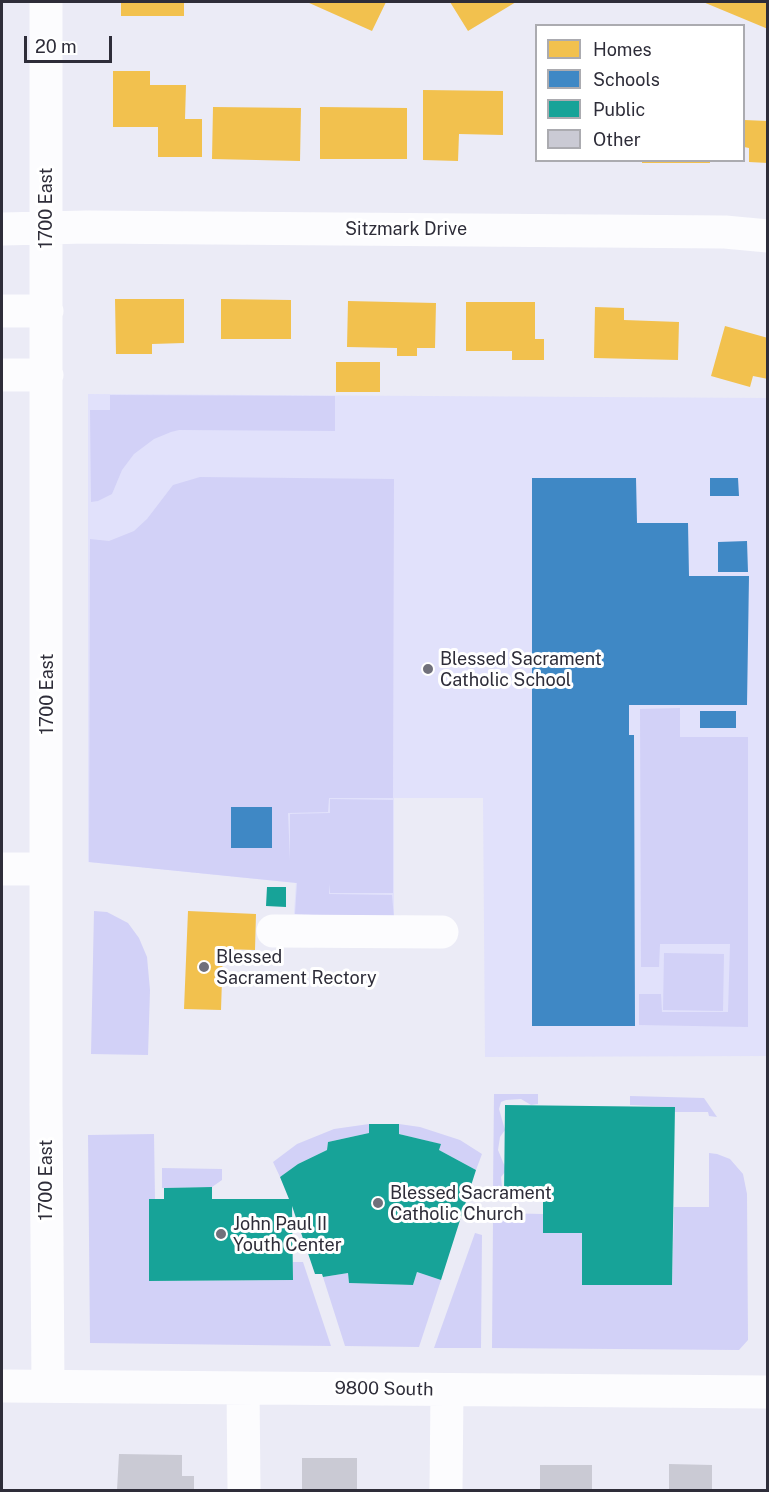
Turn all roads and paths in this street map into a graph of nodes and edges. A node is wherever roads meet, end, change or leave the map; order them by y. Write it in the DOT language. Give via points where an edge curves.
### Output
graph roads {
  1 [pos="46,2"];
  2 [pos="2,229"];
  3 [pos="45,229"];
  4 [pos="768,236"];
  5 [pos="2,311"];
  6 [pos="47,311"];
  7 [pos="2,375"];
  8 [pos="47,375"];
  9 [pos="2,869"];
  10 [pos="46,869"];
  11 [pos="273,932"];
  12 [pos="442,932"];
  13 [pos="2,1386"];
  14 [pos="48,1386"];
  15 [pos="243,1388"];
  16 [pos="447,1390"];
  17 [pos="768,1392"];
  18 [pos="244,1491"];
  19 [pos="446,1491"];
  1 -- 3 [label="street, 1700 East"];
  2 -- 3 [label="street, Sitzmark Drive"];
  3 -- 4 [label="street, Sitzmark Drive" via="701,232"];
  3 -- 6 [label="street, 1700 East"];
  5 -- 6 [label="street"];
  6 -- 8 [label="street, 1700 East"];
  7 -- 8 [label="street"];
  8 -- 10 [label="street, 1700 East"];
  9 -- 10 [label="street"];
  10 -- 14 [label="street, 1700 East"];
  11 -- 12 [label="street"];
  13 -- 14 [label="street, 9800 South"];
  14 -- 15 [label="street, 9800 South"];
  15 -- 16 [label="street, 9800 South"];
  15 -- 18 [label="street"];
  16 -- 17 [label="street, 9800 South"];
  16 -- 19 [label="street"];
}
